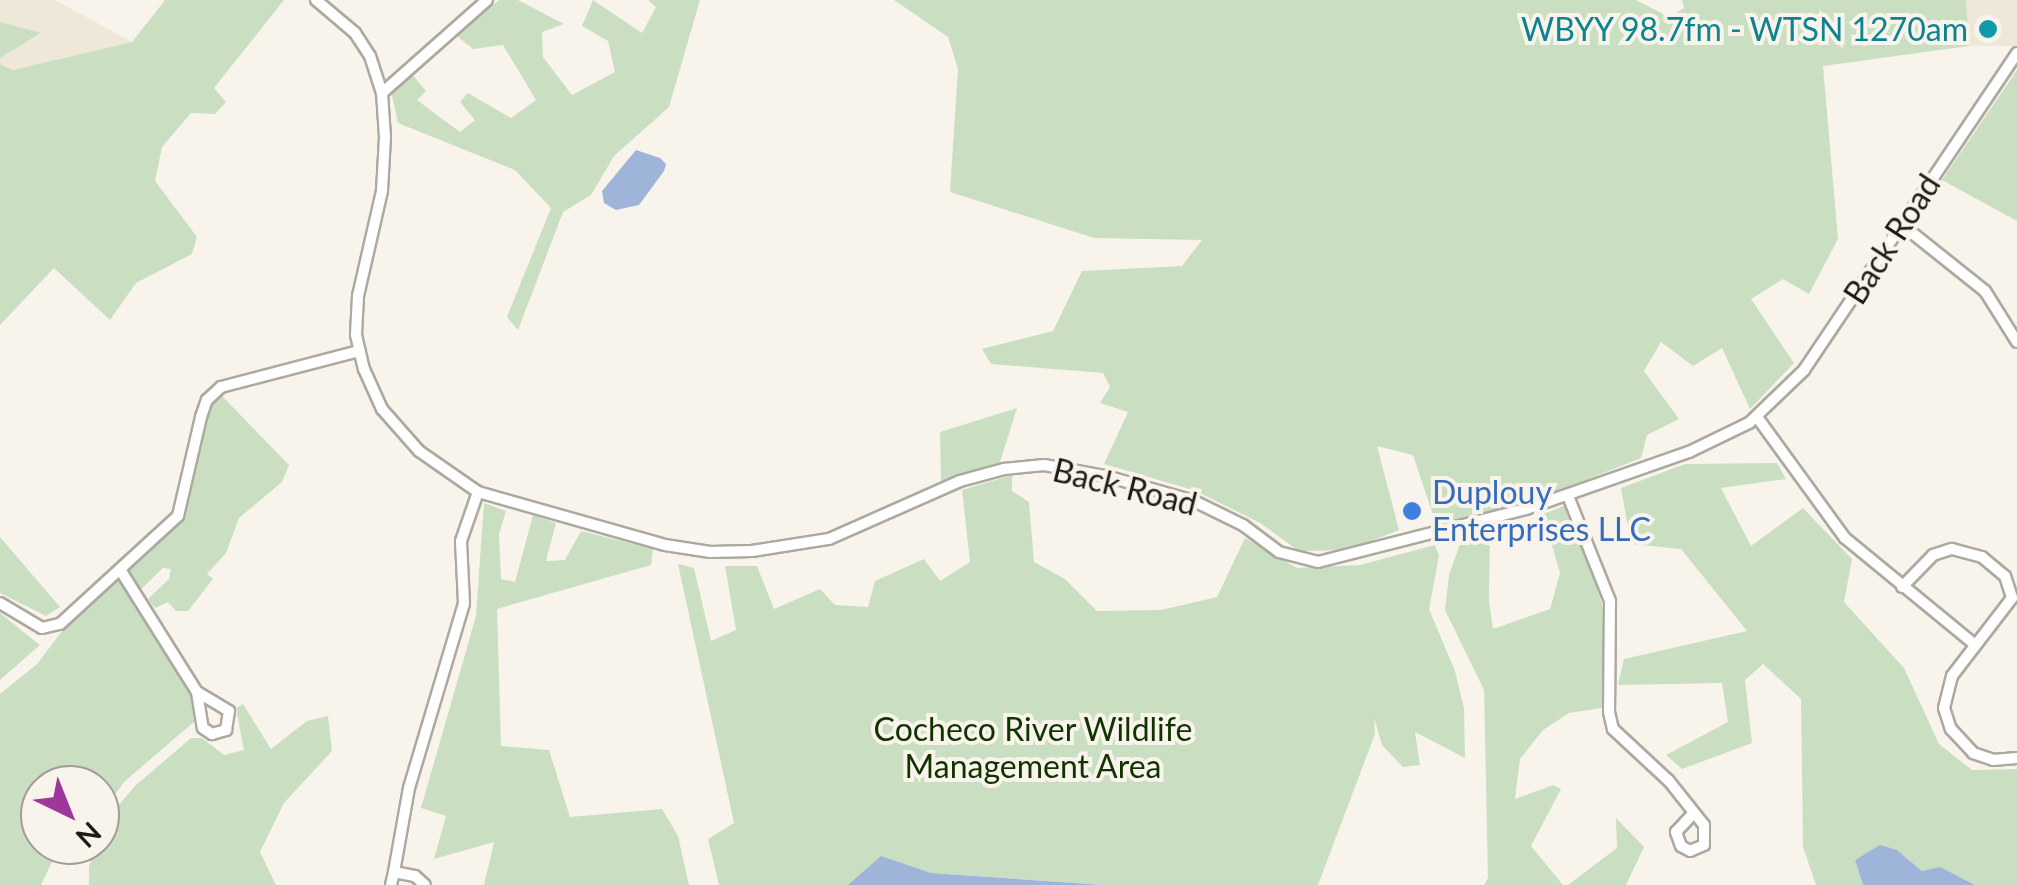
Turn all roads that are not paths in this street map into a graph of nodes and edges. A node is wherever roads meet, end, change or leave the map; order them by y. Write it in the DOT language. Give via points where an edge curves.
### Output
graph roads {
  1 [pos="316,0"];
  2 [pos="487,0"];
  3 [pos="2017,52"];
  4 [pos="382,92"];
  5 [pos="1901,224"];
  6 [pos="2017,342"];
  7 [pos="359,350"];
  8 [pos="1757,417"];
  9 [pos="478,492"];
  10 [pos="1568,496"];
  11 [pos="121,571"];
  12 [pos="1902,587"];
  13 [pos="0,602"];
  14 [pos="438,636"];
  15 [pos="452,640"];
  16 [pos="1974,644"];
  17 [pos="198,692"];
  18 [pos="2017,758"];
  19 [pos="1694,813"];
  20 [pos="394,872"];
  21 [pos="391,885"];
  22 [pos="425,885"];
  1 -- 4 [label="street, Back Road" via="355,33"];
  2 -- 4 [label="street"];
  3 -- 5 [label="street, Back Road"];
  4 -- 7 [label="street, Back Road" via="384,165 356,318"];
  5 -- 6 [label="street" via="1985,291"];
  5 -- 8 [label="street, Back Road" via="1812,360"];
  7 -- 9 [label="street, Back Road" via="374,394 405,436 446,474"];
  7 -- 11 [label="street" via="220,387 201,417 178,516"];
  8 -- 10 [label="street, Back Road" via="1698,448"];
  8 -- 12 [label="street" via="1845,538"];
  9 -- 10 [label="street, Back Road" via="666,545 734,552 829,539 960,482 1044,465 1194,501 1280,552 1318,562"];
  9 -- 15 [label="street" via="460,542 465,593"];
  10 -- 19 [label="street" via="1610,601 1613,728"];
  11 -- 13 [label="street" via="51,629"];
  11 -- 17 [label="street"];
  12 -- 16 [label="street"];
  12 -- 16 [label="street" via="1942,551 1972,552 1997,569 2012,598"];
  14 -- 15 [label="street"];
  15 -- 20 [label="street" via="409,788"];
  16 -- 18 [label="street" via="1947,686 1947,719 1973,753"];
  20 -- 21 [label="street"];
  20 -- 22 [label="street"];
}
